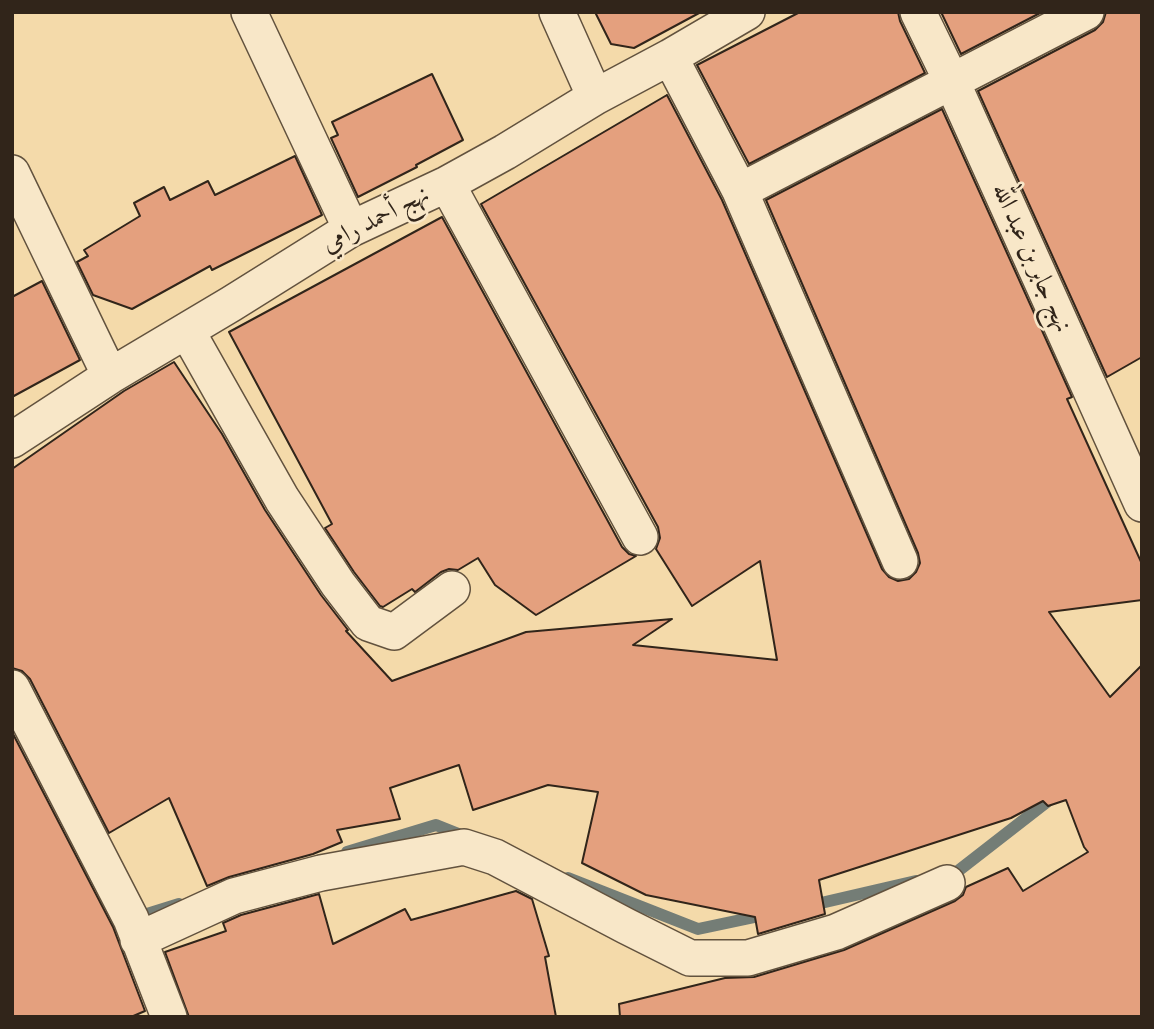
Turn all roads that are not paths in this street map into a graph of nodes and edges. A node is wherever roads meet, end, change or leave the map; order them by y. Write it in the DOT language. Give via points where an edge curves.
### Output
graph roads {
  1 [pos="249,12"];
  2 [pos="557,12"];
  3 [pos="747,12"];
  4 [pos="918,12"];
  5 [pos="1086,12"];
  6 [pos="670,57"];
  7 [pos="952,82"];
  8 [pos="595,97"];
  9 [pos="12,173"];
  10 [pos="447,184"];
  11 [pos="740,191"];
  12 [pos="351,229"];
  13 [pos="187,331"];
  14 [pos="110,376"];
  15 [pos="12,440"];
  16 [pos="1142,504"];
  17 [pos="639,537"];
  18 [pos="900,561"];
  19 [pos="452,589"];
  20 [pos="12,688"];
  21 [pos="947,884"];
  22 [pos="138,940"];
  23 [pos="169,1017"];
  1 -- 12 [label="street"];
  2 -- 8 [label="street"];
  3 -- 6 [label="street, نهج أحمد رامي"];
  4 -- 7 [label="street, نهج جابر بن عبد الله"];
  5 -- 7 [label="street"];
  6 -- 8 [label="street, نهج أحمد رامي"];
  6 -- 11 [label="street"];
  7 -- 11 [label="street"];
  7 -- 16 [label="street, نهج جابر بن عبد الله"];
  8 -- 10 [label="street, نهج أحمد رامي"];
  9 -- 14 [label="street"];
  10 -- 12 [label="street, نهج أحمد رامي"];
  10 -- 17 [label="street"];
  11 -- 18 [label="street"];
  12 -- 13 [label="street, نهج أحمد رامي"];
  13 -- 14 [label="street, نهج أحمد رامي"];
  13 -- 19 [label="street" via="282,499 368,623 394,632"];
  14 -- 15 [label="street, نهج أحمد رامي"];
  20 -- 22 [label="street"];
  21 -- 22 [label="street" via="836,932 748,958 690,958 495,857 464,847 321,873 233,896"];
  22 -- 23 [label="street"];
}
